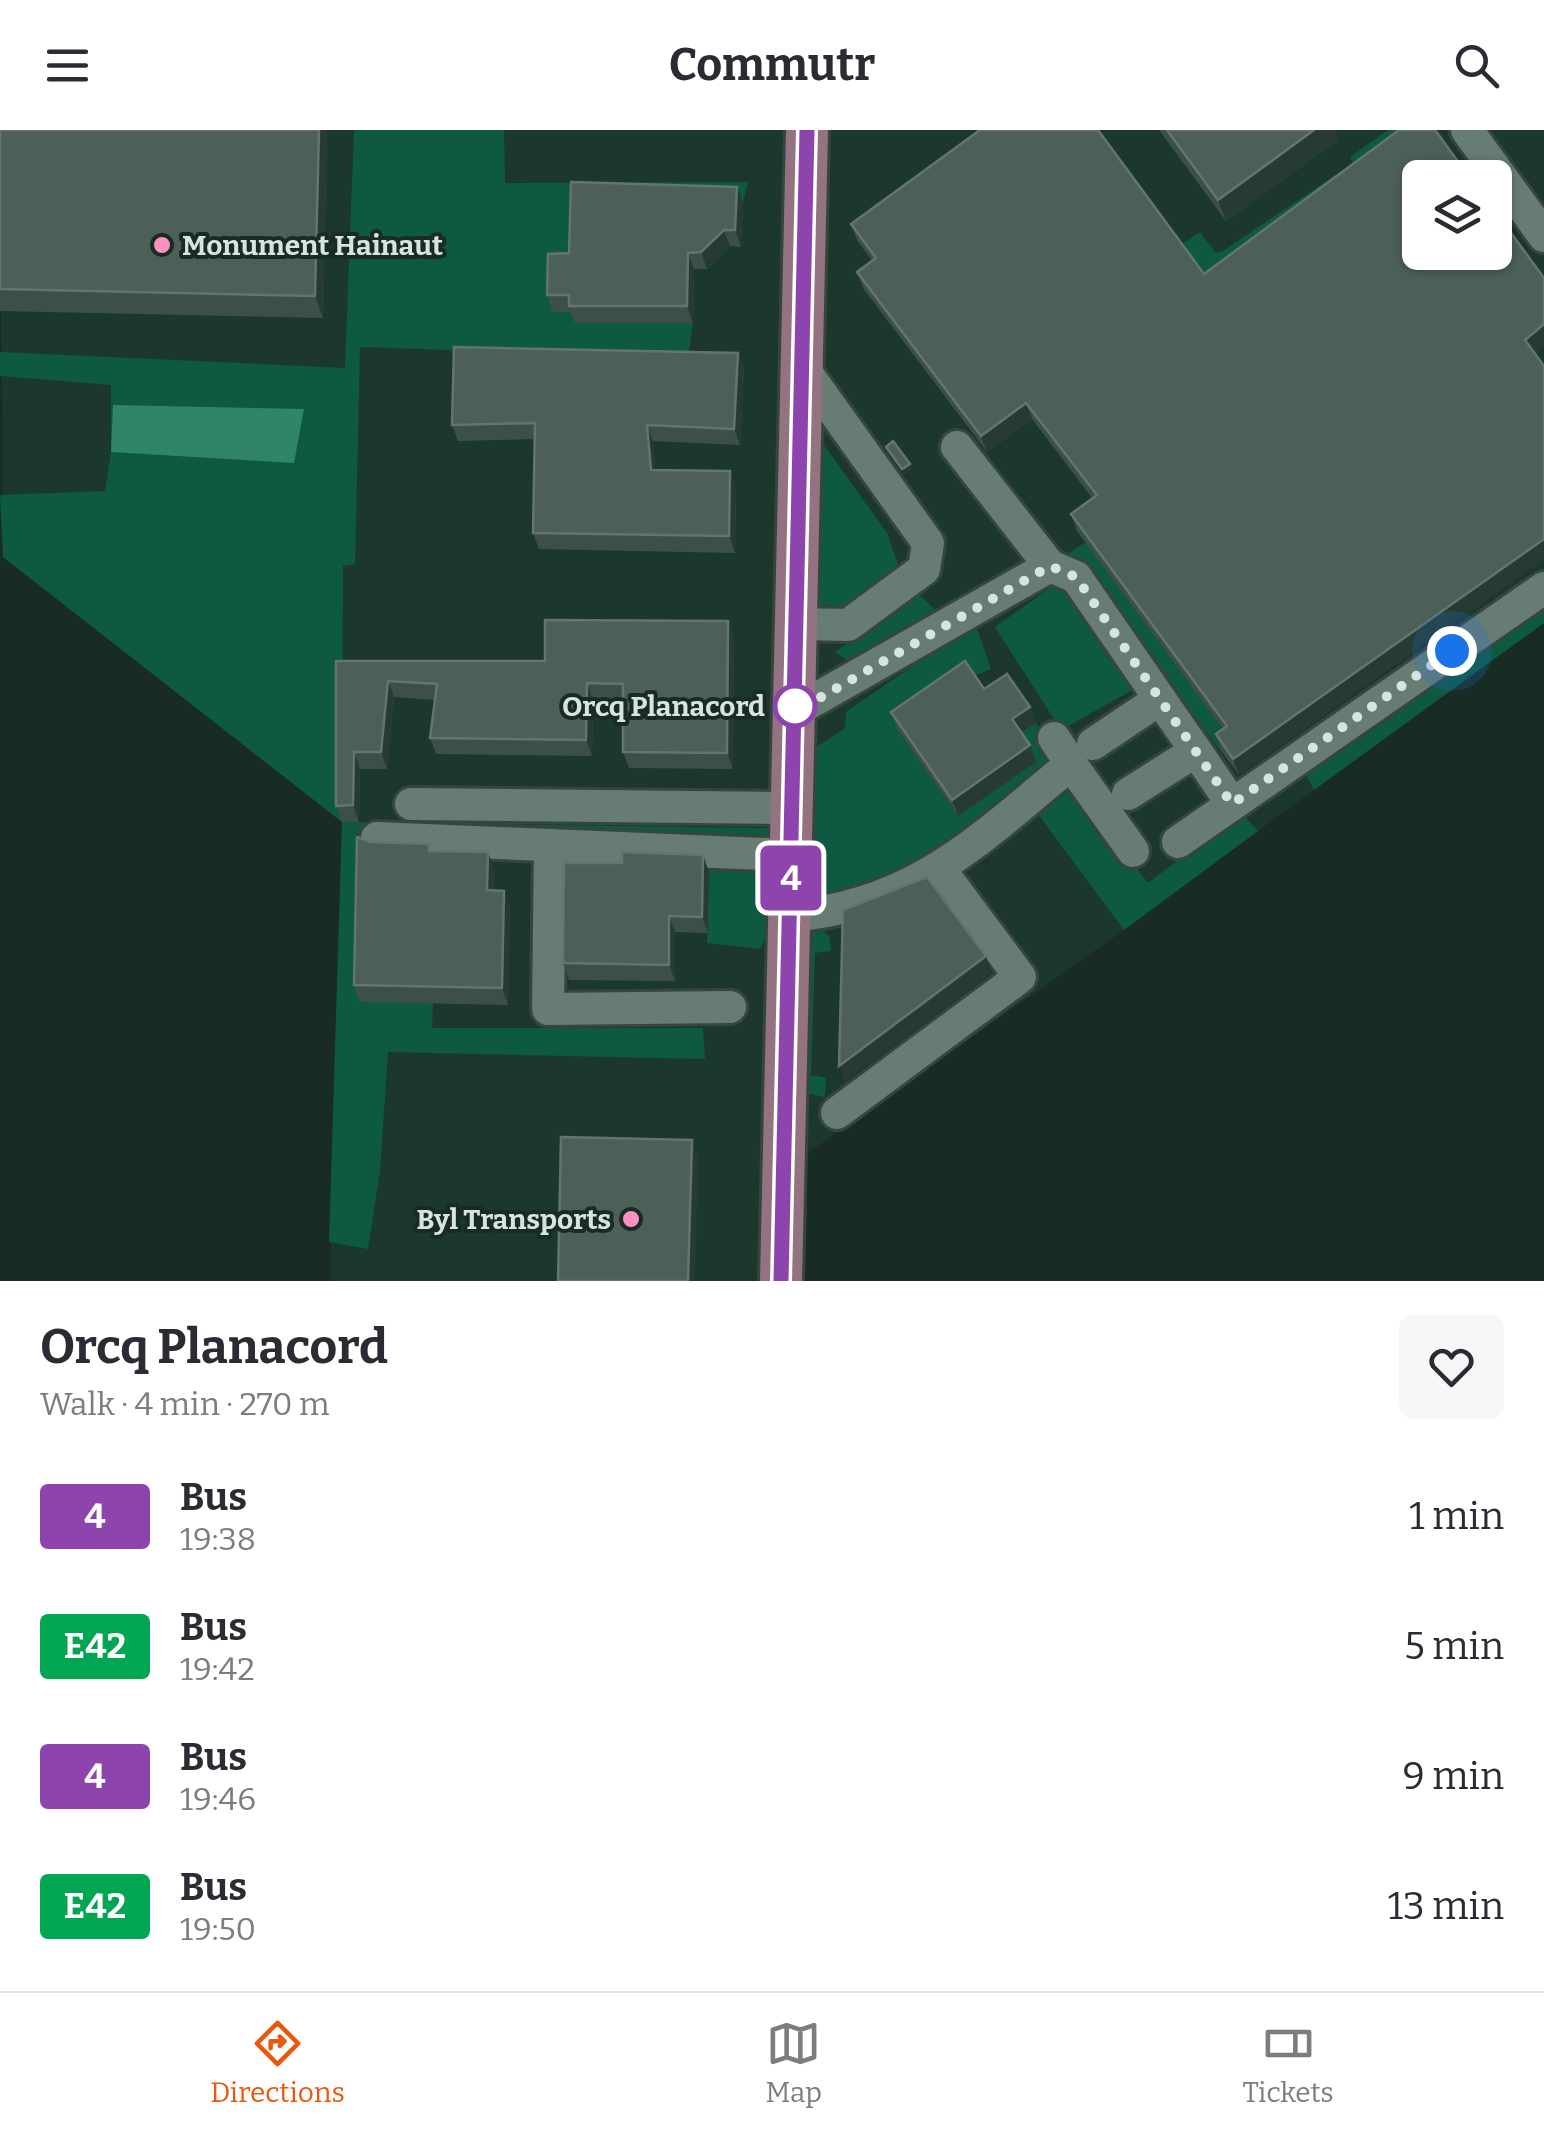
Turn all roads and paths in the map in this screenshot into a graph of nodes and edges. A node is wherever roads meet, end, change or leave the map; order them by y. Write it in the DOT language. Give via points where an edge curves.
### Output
graph roads {
  1 [pos="807,130"];
  2 [pos="1467,130"];
  3 [pos="1544,236"];
  4 [pos="803,368"];
  5 [pos="958,447"];
  6 [pos="1050,566"];
  7 [pos="1544,588"];
  8 [pos="797,624"];
  9 [pos="1160,699"];
  10 [pos="795,712"];
  11 [pos="1073,749"];
  12 [pos="1196,752"];
  13 [pos="1128,794"];
  14 [pos="412,804"];
  15 [pos="1232,804"];
  16 [pos="792,808"];
  17 [pos="377,838"];
  18 [pos="1178,842"];
  19 [pos="550,845"];
  20 [pos="1133,850"];
  21 [pos="792,855"];
  22 [pos="939,868"];
  23 [pos="790,916"];
  24 [pos="730,1006"];
  25 [pos="837,1113"];
  26 [pos="782,1281"];
  1 -- 4 [label="main road"];
  2 -- 3 [label="lane"];
  4 -- 8 [label="main road"];
  4 -- 8 [label="lane" via="928,544 924,569 848,626"];
  5 -- 6 [label="lane"];
  6 -- 9 [label="lane" via="1076,577"];
  6 -- 10 [label="lane"];
  7 -- 15 [label="lane"];
  8 -- 10 [label="main road"];
  9 -- 11 [label="lane"];
  9 -- 12 [label="lane"];
  10 -- 16 [label="main road"];
  11 -- 20 [label="lane"];
  11 -- 22 [label="lane" via="968,852"];
  12 -- 13 [label="lane"];
  12 -- 15 [label="lane"];
  14 -- 16 [label="lane"];
  15 -- 18 [label="lane"];
  16 -- 21 [label="main road"];
  17 -- 19 [label="lane"];
  19 -- 21 [label="lane"];
  19 -- 24 [label="lane" via="548,1010"];
  21 -- 23 [label="main road"];
  22 -- 23 [label="lane" via="884,896 833,912"];
  22 -- 25 [label="lane" via="1020,977"];
  23 -- 26 [label="main road"];
}
